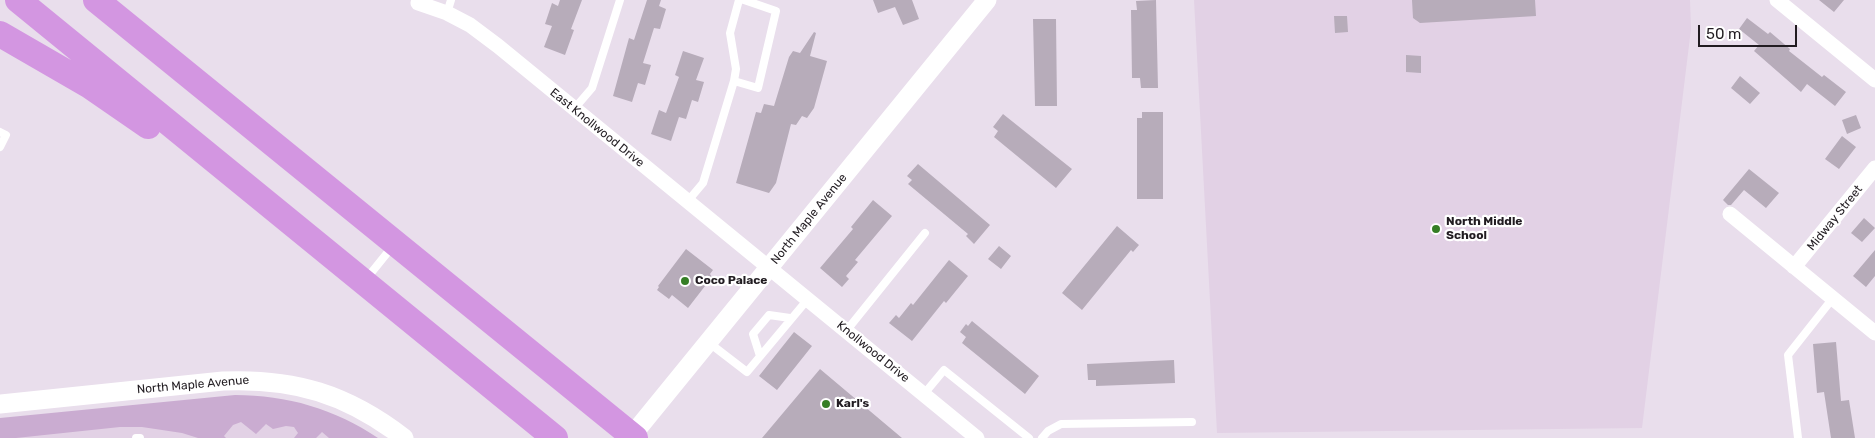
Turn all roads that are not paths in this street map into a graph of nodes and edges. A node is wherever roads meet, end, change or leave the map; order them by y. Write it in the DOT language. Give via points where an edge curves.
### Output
graph roads {
  1 [pos="18,0"];
  2 [pos="96,0"];
  3 [pos="126,0"];
  4 [pos="620,0"];
  5 [pos="738,0"];
  6 [pos="744,0"];
  7 [pos="987,0"];
  8 [pos="1777,0"];
  9 [pos="418,3"];
  10 [pos="449,6"];
  11 [pos="0,34"];
  12 [pos="1875,80"];
  13 [pos="734,81"];
  14 [pos="574,109"];
  15 [pos="0,132"];
  16 [pos="0,147"];
  17 [pos="278,147"];
  18 [pos="1875,168"];
  19 [pos="688,202"];
  20 [pos="1730,214"];
  21 [pos="924,233"];
  22 [pos="309,237"];
  23 [pos="396,242"];
  24 [pos="1794,267"];
  25 [pos="769,268"];
  26 [pos="364,282"];
  27 [pos="1833,298"];
  28 [pos="808,299"];
  29 [pos="790,318"];
  30 [pos="847,330"];
  31 [pos="1875,333"];
  32 [pos="708,342"];
  33 [pos="760,356"];
  34 [pos="924,394"];
  35 [pos="0,404"];
  36 [pos="1192,422"];
  37 [pos="136,438"];
  38 [pos="140,438"];
  39 [pos="404,438"];
  40 [pos="555,438"];
  41 [pos="630,438"];
  42 [pos="635,438"];
  43 [pos="977,438"];
  44 [pos="1028,438"];
  45 [pos="1042,438"];
  46 [pos="1798,438"];
  1 -- 22 [label="highway"];
  2 -- 17 [label="highway"];
  3 -- 17 [label="highway"];
  4 -- 14 [label="lane" via="592,88"];
  5 -- 13 [label="lane" via="730,33 736,70"];
  6 -- 13 [label="lane" via="776,11 758,88"];
  7 -- 25 [label="street, North Maple Avenue"];
  8 -- 12 [label="street"];
  9 -- 10 [label="street, East Knollwood Drive"];
  10 -- 14 [label="street, East Knollwood Drive"];
  11 -- 22 [label="highway" via="90,86"];
  13 -- 19 [label="lane" via="703,183"];
  14 -- 19 [label="street, East Knollwood Drive"];
  15 -- 16 [label="lane" via="6,135"];
  17 -- 23 [label="highway"];
  18 -- 24 [label="street, Midway Street"];
  19 -- 25 [label="street, East Knollwood Drive"];
  20 -- 24 [label="street"];
  21 -- 30 [label="lane"];
  22 -- 26 [label="highway"];
  23 -- 26 [label="lane"];
  23 -- 42 [label="highway"];
  24 -- 27 [label="street"];
  25 -- 28 [label="street, Knollwood Drive"];
  25 -- 32 [label="street, North Maple Avenue"];
  26 -- 40 [label="highway"];
  27 -- 31 [label="street"];
  27 -- 46 [label="lane" via="1788,355"];
  28 -- 29 [label="lane"];
  28 -- 30 [label="street, Knollwood Drive"];
  29 -- 33 [label="lane"];
  29 -- 33 [label="lane" via="770,315 753,334"];
  30 -- 34 [label="street, Knollwood Drive"];
  32 -- 33 [label="lane" via="747,372"];
  32 -- 41 [label="street, North Maple Avenue"];
  34 -- 43 [label="street, Knollwood Drive"];
  34 -- 44 [label="lane" via="944,370"];
  35 -- 39 [label="street, North Maple Avenue" via="224,381 279,382 351,404"];
  36 -- 45 [label="lane" via="1061,424"];
  37 -- 38 [label="lane"];
}
